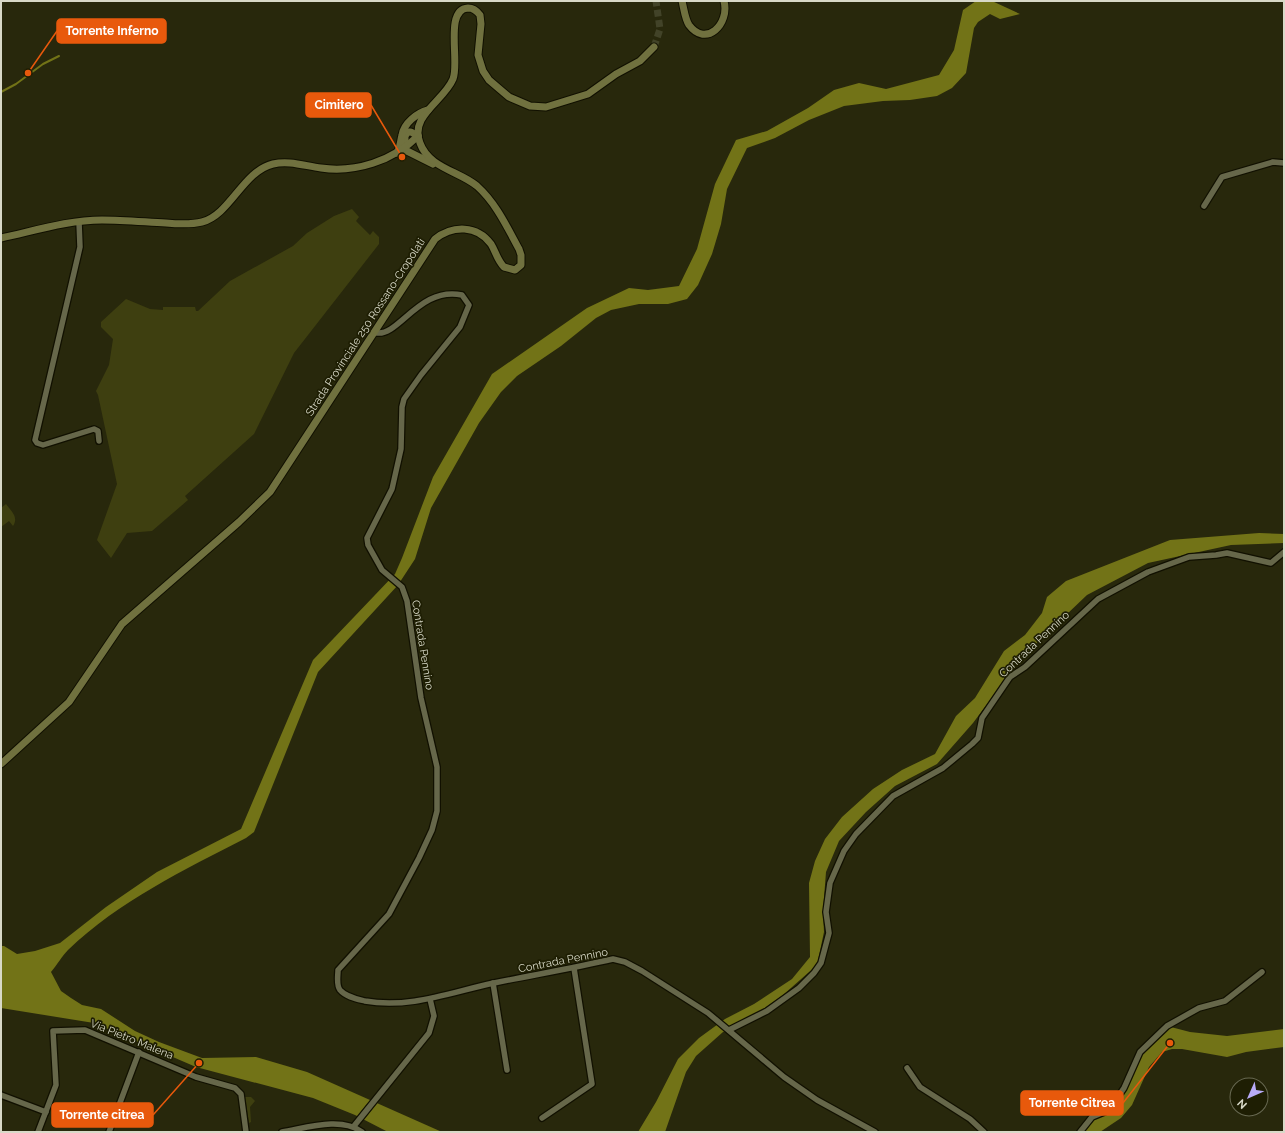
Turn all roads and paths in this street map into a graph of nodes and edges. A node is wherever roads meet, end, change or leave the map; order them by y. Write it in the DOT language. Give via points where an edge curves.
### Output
graph roads {
  1 [pos="682,1"];
  2 [pos="724,1"];
  3 [pos="654,47"];
  4 [pos="429,110"];
  5 [pos="403,135"];
  6 [pos="418,136"];
  7 [pos="408,149"];
  8 [pos="397,154"];
  9 [pos="1284,163"];
  10 [pos="441,166"];
  11 [pos="1204,206"];
  12 [pos="79,222"];
  13 [pos="1,238"];
  14 [pos="377,333"];
  15 [pos="99,441"];
  16 [pos="1284,552"];
  17 [pos="1,764"];
  18 [pos="574,968"];
  19 [pos="1262,972"];
  20 [pos="493,983"];
  21 [pos="430,999"];
  22 [pos="729,1030"];
  23 [pos="139,1052"];
  24 [pos="907,1068"];
  25 [pos="507,1070"];
  26 [pos="1,1096"];
  27 [pos="46,1112"];
  28 [pos="542,1118"];
  29 [pos="354,1126"];
  30 [pos="38,1132"];
  31 [pos="109,1132"];
  32 [pos="246,1132"];
  33 [pos="282,1132"];
  34 [pos="362,1132"];
  35 [pos="875,1132"];
  36 [pos="984,1132"];
  37 [pos="1080,1132"];
  1 -- 2 [label="main road" via="690,26 697,32 706,33 716,30 722,24 726,12"];
  3 -- 4 [label="main road" via="640,61 588,94 546,106 530,106 509,97 485,75 478,55 482,24 480,15 475,10 464,9 458,13 454,22 454,76 446,91"];
  4 -- 5 [label="main road" via="418,114"];
  4 -- 6 [label="main road" via="421,121"];
  5 -- 6 [label="main road" via="410,132"];
  5 -- 7 [label="main road"];
  5 -- 8 [label="main road"];
  6 -- 7 [label="main road"];
  6 -- 10 [label="main road, Strada Provinciale 250 Rossano-Cropolati" via="426,154"];
  7 -- 8 [label="main road"];
  7 -- 10 [label="main road"];
  8 -- 12 [label="main road" via="344,169 286,162 266,166 250,178 214,216 203,222"];
  9 -- 11 [label="street" via="1273,162 1222,177"];
  10 -- 17 [label="main road, Strada Provinciale 250 Rossano-Cropolati" via="472,183 489,199 521,255 521,265 515,270 504,266 491,244 482,235 470,230 452,229 435,239 270,492 235,526 122,624 69,702"];
  12 -- 13 [label="main road"];
  12 -- 15 [label="street" via="80,247 34,437 37,443 43,445 94,429 98,431"];
  14 -- 21 [label="street, Contrada Pennino" via="389,332 413,310 445,294 462,295 469,305 460,327 408,392 402,407 401,449 392,490 367,538 368,545 382,570 400,585 408,601 421,698 437,767 437,811 432,830 419,858 389,914 343,962 338,970 337,980 340,991 357,999 386,1004"];
  16 -- 22 [label="street, Contrada Pennino" via="1271,562 1227,552 1216,556 1190,557 1148,572 1098,599 1025,667 1010,677 982,718 978,738 972,744 943,768 893,796 856,834 844,851 830,883 826,912 829,933 821,963 814,974 767,1011"];
  18 -- 20 [label="street, Contrada Pennino"];
  18 -- 22 [label="street, Contrada Pennino" via="613,959 625,962"];
  18 -- 28 [label="street" via="592,1084"];
  19 -- 37 [label="street" via="1225,1001 1199,1008 1167,1026 1140,1052 1124,1088 1109,1110 1092,1117"];
  20 -- 21 [label="street, Contrada Pennino"];
  20 -- 25 [label="street"];
  21 -- 29 [label="street" via="434,1016 429,1034"];
  22 -- 35 [label="street, Contrada Pennino" via="784,1077 817,1100"];
  23 -- 27 [label="street, Via Pietro Malena" via="85,1030 53,1031 56,1085"];
  23 -- 31 [label="street"];
  23 -- 32 [label="street, Via Pietro Malena" via="196,1077 235,1088 241,1094"];
  24 -- 36 [label="street" via="920,1087 970,1118"];
  26 -- 27 [label="street"];
  27 -- 30 [label="street, Via Pietro Malena"];
  29 -- 33 [label="street" via="331,1125"];
  29 -- 34 [label="street"];
}
